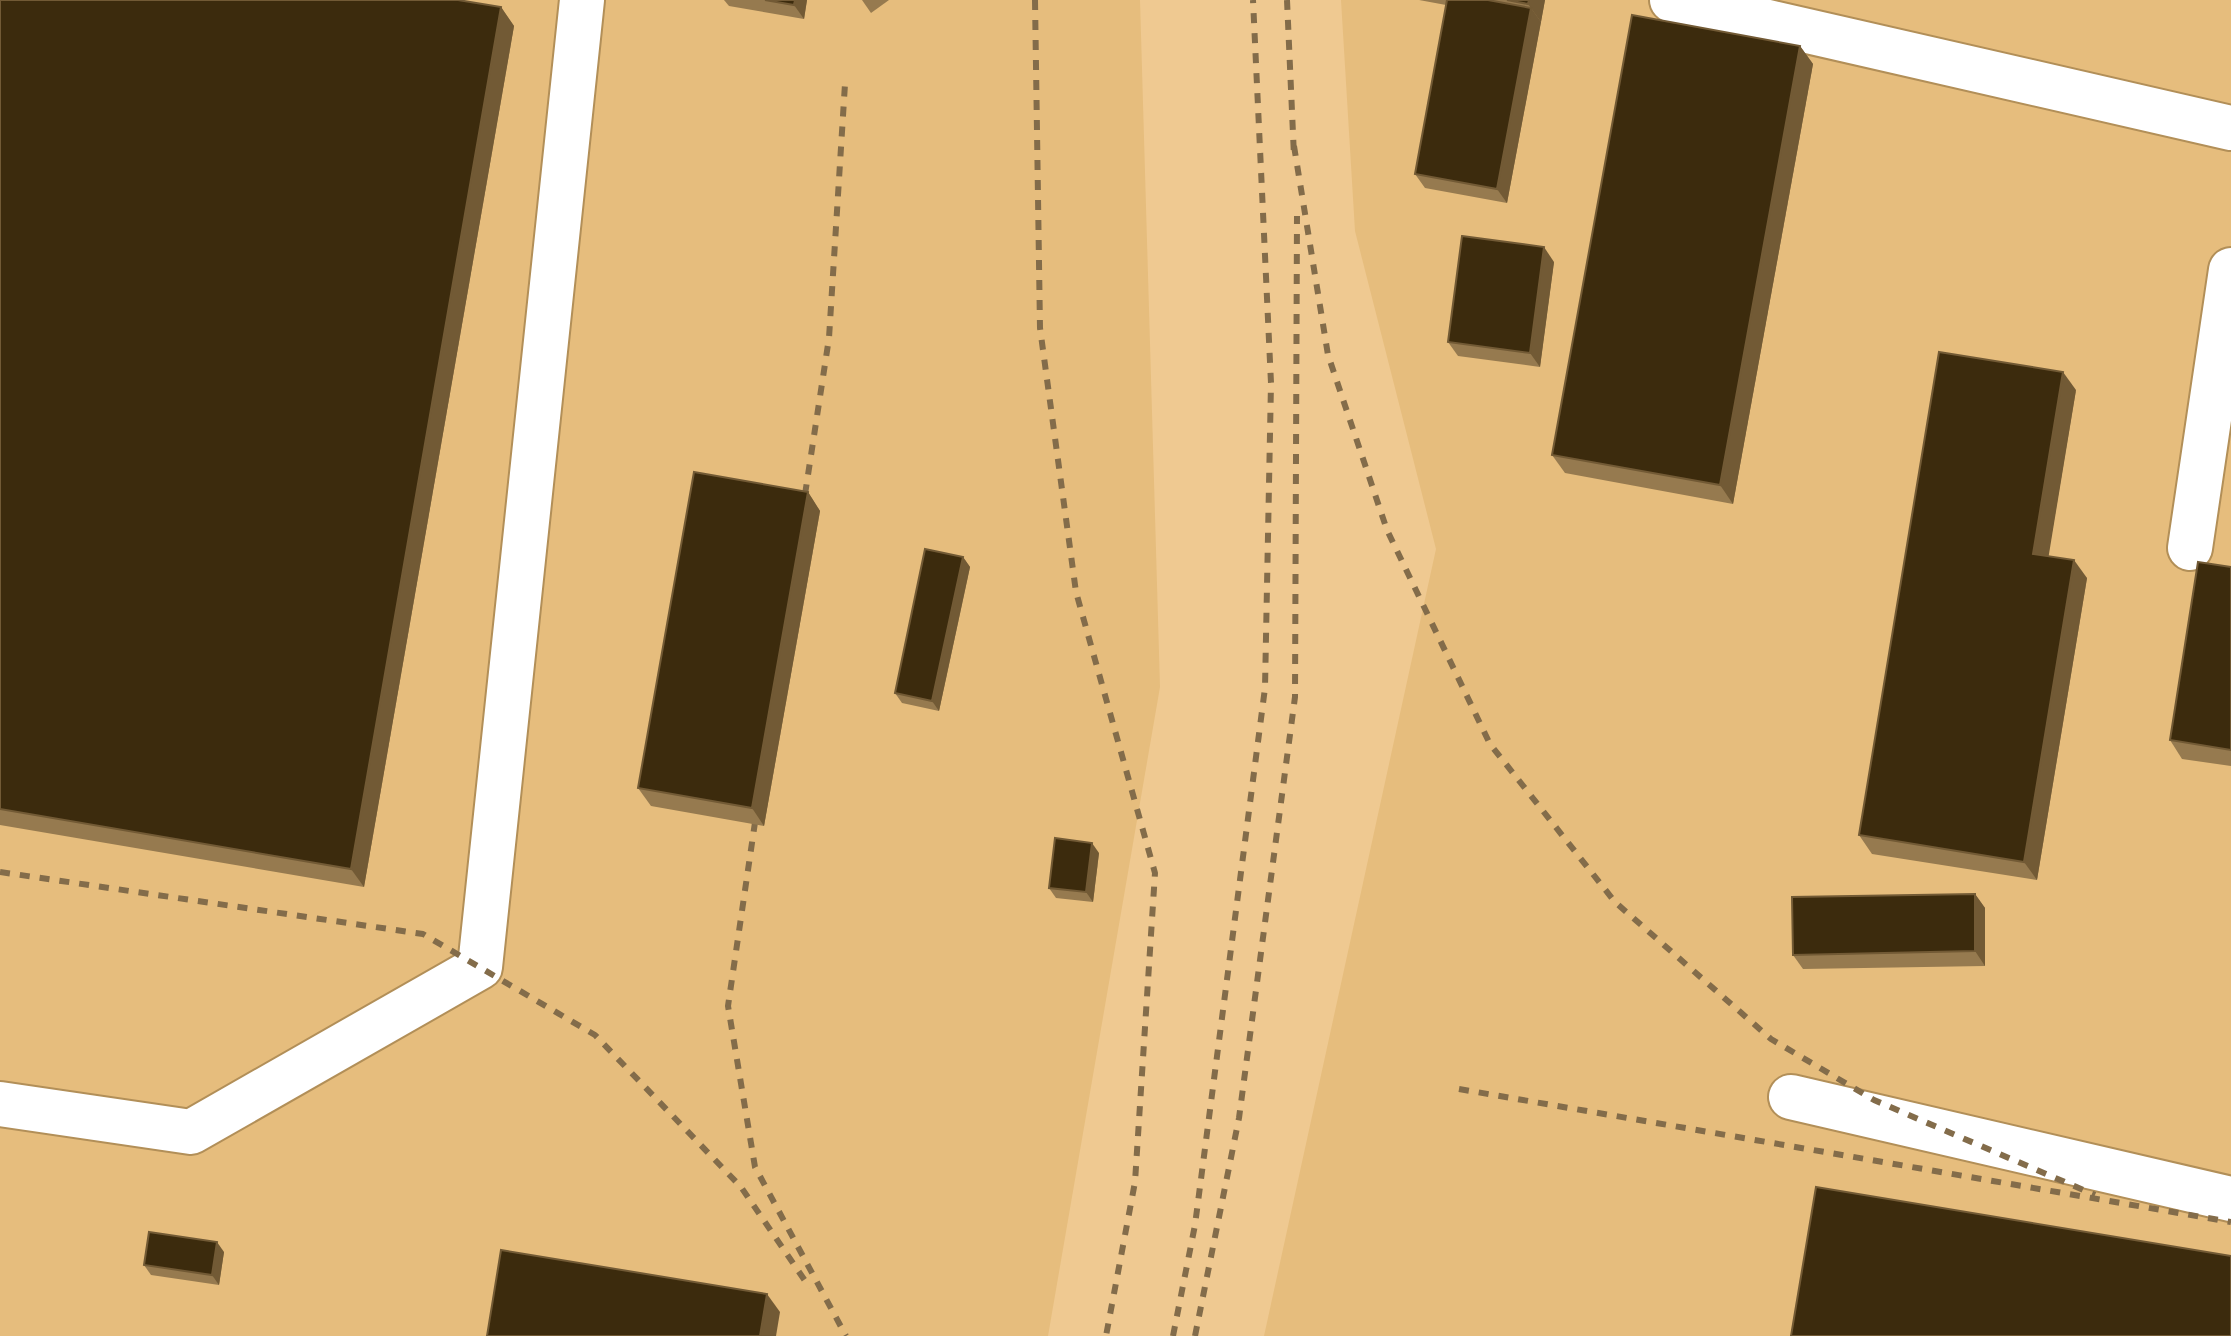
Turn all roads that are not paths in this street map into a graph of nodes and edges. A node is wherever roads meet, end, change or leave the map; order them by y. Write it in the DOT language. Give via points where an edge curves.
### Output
graph roads {
  1 [pos="582,0"];
  2 [pos="1672,0"];
  3 [pos="2231,128"];
  4 [pos="2231,270"];
  5 [pos="2190,548"];
  6 [pos="1791,1097"];
  7 [pos="0,1104"];
  8 [pos="2231,1199"];
  1 -- 7 [label="lane" via="480,967 191,1132"];
  2 -- 3 [label="lane"];
  4 -- 5 [label="lane"];
  6 -- 8 [label="lane"];
}
